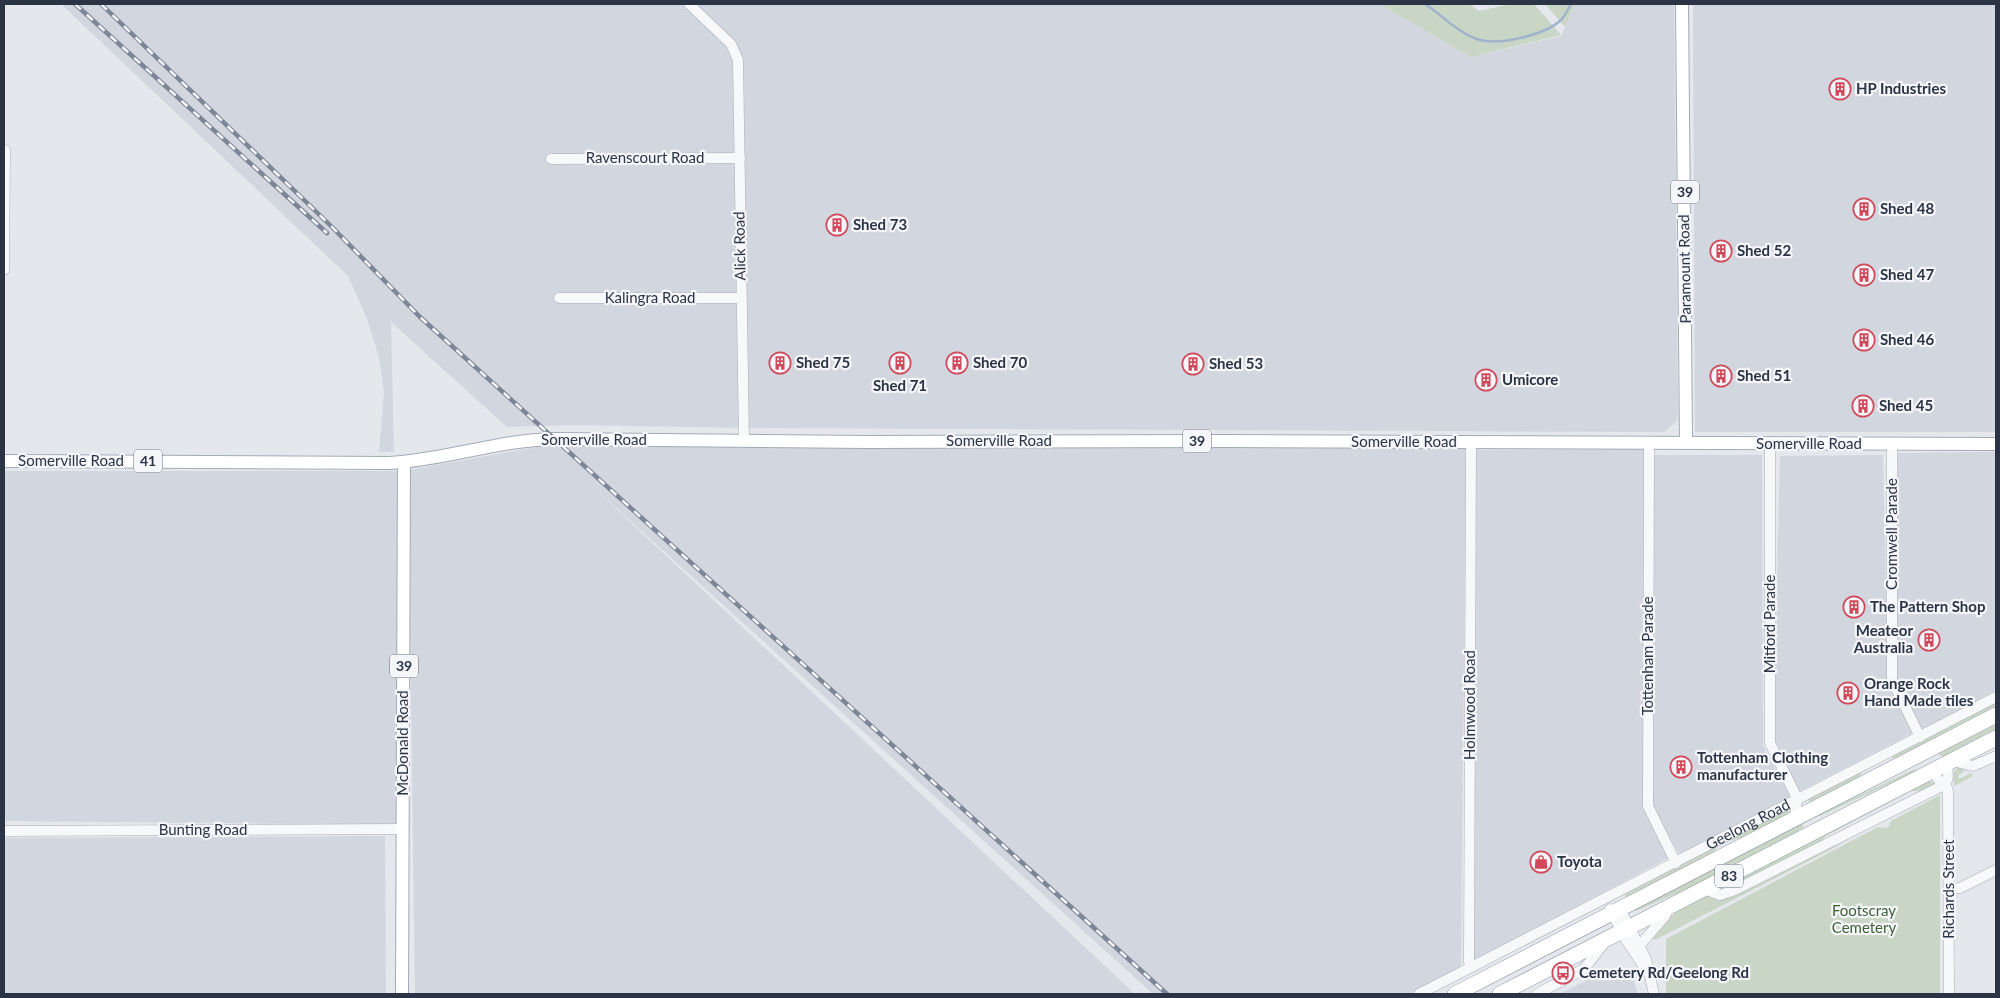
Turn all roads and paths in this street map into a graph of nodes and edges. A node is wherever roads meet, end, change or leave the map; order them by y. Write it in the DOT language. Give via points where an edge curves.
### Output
graph roads {
  1 [pos="689,4"];
  2 [pos="1682,4"];
  3 [pos="5,150"];
  4 [pos="740,158"];
  5 [pos="551,159"];
  6 [pos="4,270"];
  7 [pos="559,298"];
  8 [pos="741,298"];
  9 [pos="744,440"];
  10 [pos="1471,442"];
  11 [pos="1649,443"];
  12 [pos="1686,443"];
  13 [pos="1770,444"];
  14 [pos="1892,444"];
  15 [pos="1996,444"];
  16 [pos="4,460"];
  17 [pos="404,462"];
  18 [pos="1996,697"];
  19 [pos="1996,715"];
  20 [pos="1920,737"];
  21 [pos="1996,738"];
  22 [pos="1925,752"];
  23 [pos="1996,756"];
  24 [pos="1949,762"];
  25 [pos="1933,771"];
  26 [pos="1946,784"];
  27 [pos="1797,798"];
  28 [pos="1805,814"];
  29 [pos="1827,824"];
  30 [pos="403,829"];
  31 [pos="4,830"];
  32 [pos="1676,862"];
  33 [pos="1996,870"];
  34 [pos="1704,889"];
  35 [pos="1950,889"];
  36 [pos="1669,906"];
  37 [pos="1612,907"];
  38 [pos="1625,929"];
  39 [pos="1607,939"];
  40 [pos="1526,940"];
  41 [pos="1640,945"];
  42 [pos="1544,948"];
  43 [pos="1471,968"];
  44 [pos="1647,970"];
  45 [pos="402,994"];
  46 [pos="1419,994"];
  47 [pos="1454,994"];
  48 [pos="1500,994"];
  49 [pos="1536,994"];
  50 [pos="1654,994"];
  51 [pos="1949,994"];
  1 -- 4 [label="street, Alick Road" via="736,52"];
  2 -- 12 [label="main road, Paramount Road / 39"];
  3 -- 6 [label="street"];
  4 -- 5 [label="street, Ravenscourt Road"];
  4 -- 8 [label="street, Alick Road"];
  7 -- 8 [label="street, Kalingra Road"];
  8 -- 9 [label="street, Alick Road"];
  9 -- 10 [label="main road, Somerville Road / 39"];
  9 -- 17 [label="main road, Somerville Road / 39" via="513,441"];
  10 -- 11 [label="main road, Somerville Road / 39"];
  10 -- 43 [label="street, Holmwood Road"];
  11 -- 12 [label="main road, Somerville Road / 39"];
  11 -- 32 [label="street, Tottenham Parade" via="1648,806"];
  12 -- 13 [label="main road, Somerville Road"];
  13 -- 14 [label="main road, Somerville Road"];
  13 -- 27 [label="street, Mitford Parade" via="1770,743"];
  14 -- 15 [label="main road, Somerville Road"];
  14 -- 20 [label="street, Cromwell Parade" via="1892,680"];
  16 -- 17 [label="main road, Somerville Road / 41"];
  17 -- 30 [label="main road, McDonald Road / 39"];
  18 -- 20 [label="street, Geelong Road"];
  19 -- 22 [label="highway, Geelong Road / 83"];
  20 -- 27 [label="street, Geelong Road"];
  21 -- 24 [label="highway, 83"];
  22 -- 24 [label="highway"];
  22 -- 25 [label="highway"];
  22 -- 28 [label="highway, Geelong Road / 83"];
  23 -- 24 [label="street" via="1973,766"];
  24 -- 25 [label="highway, 83"];
  24 -- 26 [label="street, Richards Street"];
  25 -- 26 [label="street" via="1940,782"];
  25 -- 29 [label="highway, 83"];
  26 -- 34 [label="street" via="1735,890 1720,895"];
  26 -- 35 [label="street, Richards Street"];
  27 -- 28 [label="street"];
  27 -- 28 [label="street"];
  27 -- 32 [label="street, Geelong Road"];
  28 -- 29 [label="highway" via="1808,819"];
  28 -- 37 [label="highway, Geelong Road / 83"];
  29 -- 34 [label="highway, 83"];
  30 -- 31 [label="street, Bunting Road"];
  30 -- 45 [label="main road, McDonald Road / 39"];
  32 -- 37 [label="street, Geelong Road"];
  33 -- 35 [label="street" via="1960,888"];
  34 -- 36 [label="highway, 83"];
  35 -- 51 [label="street, Richards Street"];
  36 -- 38 [label="highway, 83"];
  36 -- 41 [label="street" via="1665,916"];
  37 -- 38 [label="street"];
  37 -- 40 [label="street, Geelong Road"];
  37 -- 42 [label="highway, Geelong Road / 83"];
  38 -- 39 [label="highway, 83"];
  38 -- 41 [label="street"];
  38 -- 44 [label="street" via="1640,964"];
  39 -- 48 [label="highway, 83"];
  39 -- 49 [label="street" via="1584,969"];
  40 -- 42 [label="street"];
  40 -- 43 [label="street, Geelong Road"];
  41 -- 44 [label="street"];
  42 -- 47 [label="highway, Geelong Road / 83"];
  43 -- 46 [label="street, Geelong Road"];
  44 -- 50 [label="street"];
}
